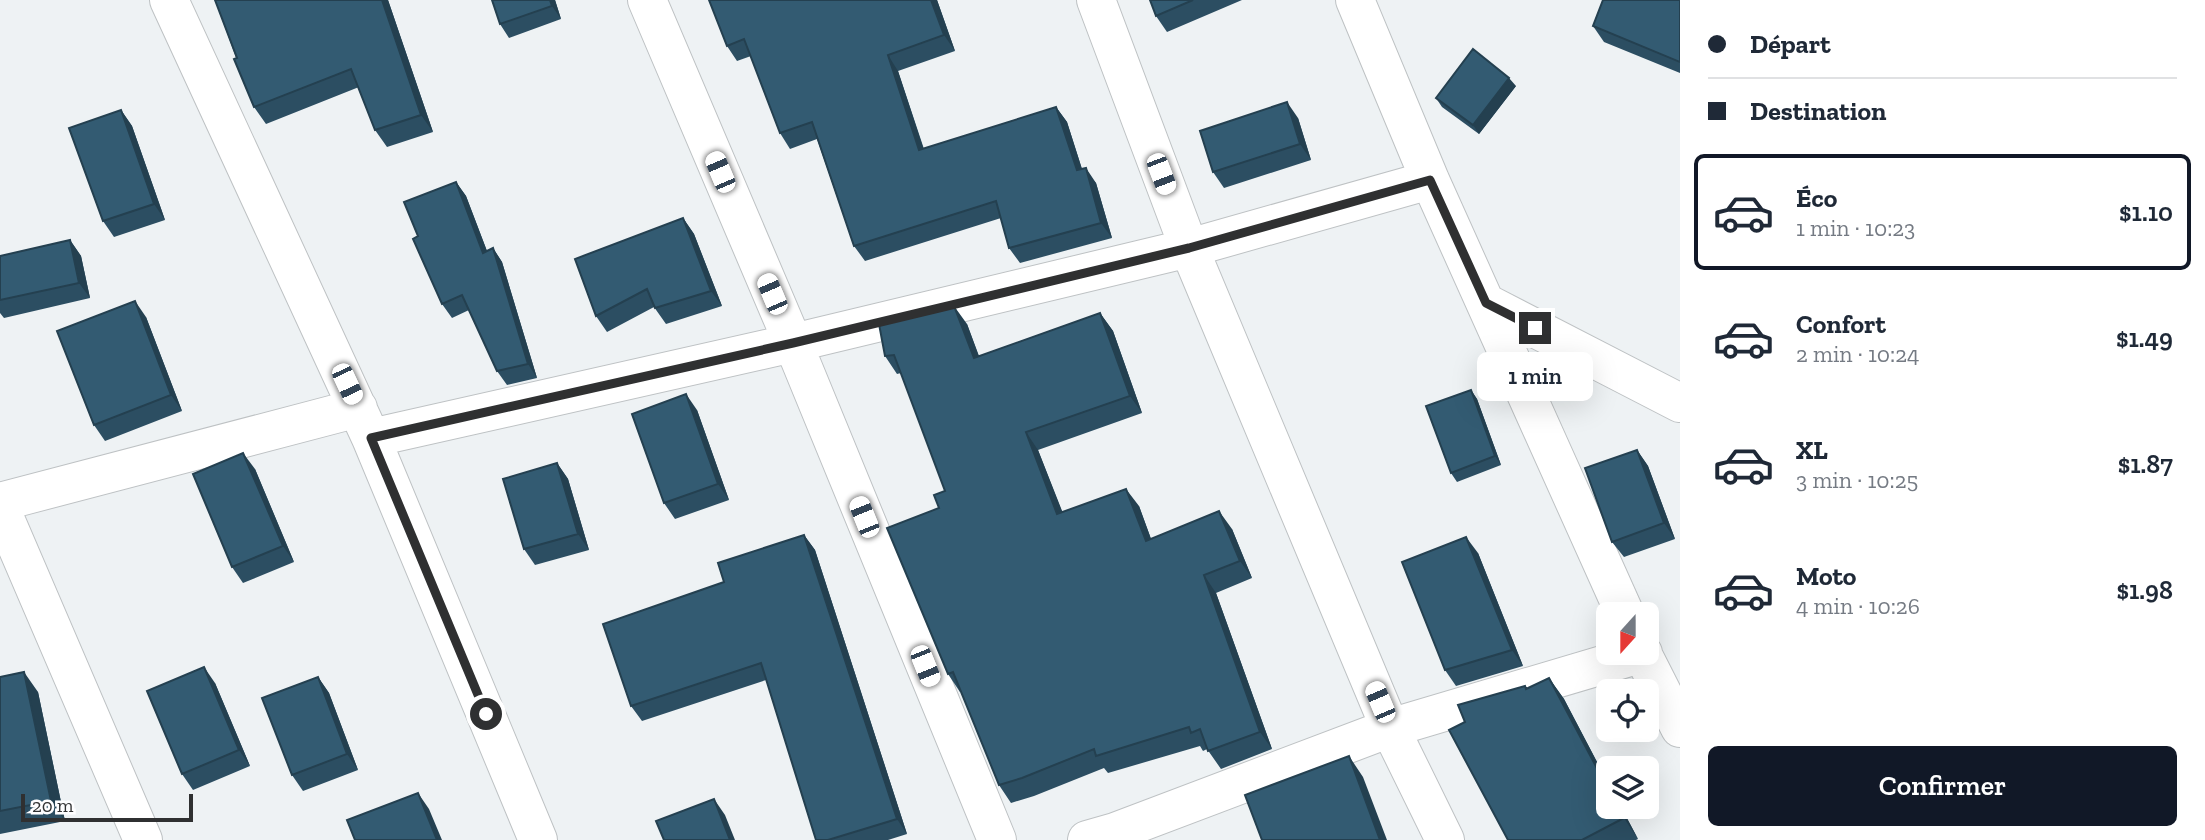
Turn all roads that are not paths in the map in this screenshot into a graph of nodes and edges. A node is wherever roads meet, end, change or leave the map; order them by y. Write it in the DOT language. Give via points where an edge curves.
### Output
graph roads {
  1 [pos="169,0"];
  2 [pos="647,0"];
  3 [pos="1096,0"];
  4 [pos="1355,0"];
  5 [pos="1430,180"];
  6 [pos="1189,248"];
  7 [pos="1486,303"];
  8 [pos="793,343"];
  9 [pos="1680,403"];
  10 [pos="365,423"];
  11 [pos="0,502"];
  12 [pos="0,507"];
  13 [pos="1620,602"];
  14 [pos="1602,665"];
  15 [pos="1648,665"];
  16 [pos="1390,728"];
  17 [pos="1680,729"];
  18 [pos="143,840"];
  19 [pos="538,840"];
  20 [pos="997,840"];
  21 [pos="1087,840"];
  22 [pos="1445,840"];
  1 -- 10 [label="street"];
  2 -- 8 [label="street"];
  3 -- 6 [label="street"];
  4 -- 5 [label="street"];
  5 -- 6 [label="street"];
  5 -- 7 [label="street"];
  6 -- 8 [label="street"];
  6 -- 16 [label="street"];
  7 -- 9 [label="street"];
  7 -- 13 [label="street"];
  8 -- 10 [label="street"];
  8 -- 20 [label="street"];
  10 -- 11 [label="street"];
  10 -- 19 [label="street"];
  12 -- 18 [label="street"];
  14 -- 16 [label="street"];
  15 -- 17 [label="street"];
  16 -- 21 [label="street"];
  16 -- 22 [label="street"];
}
